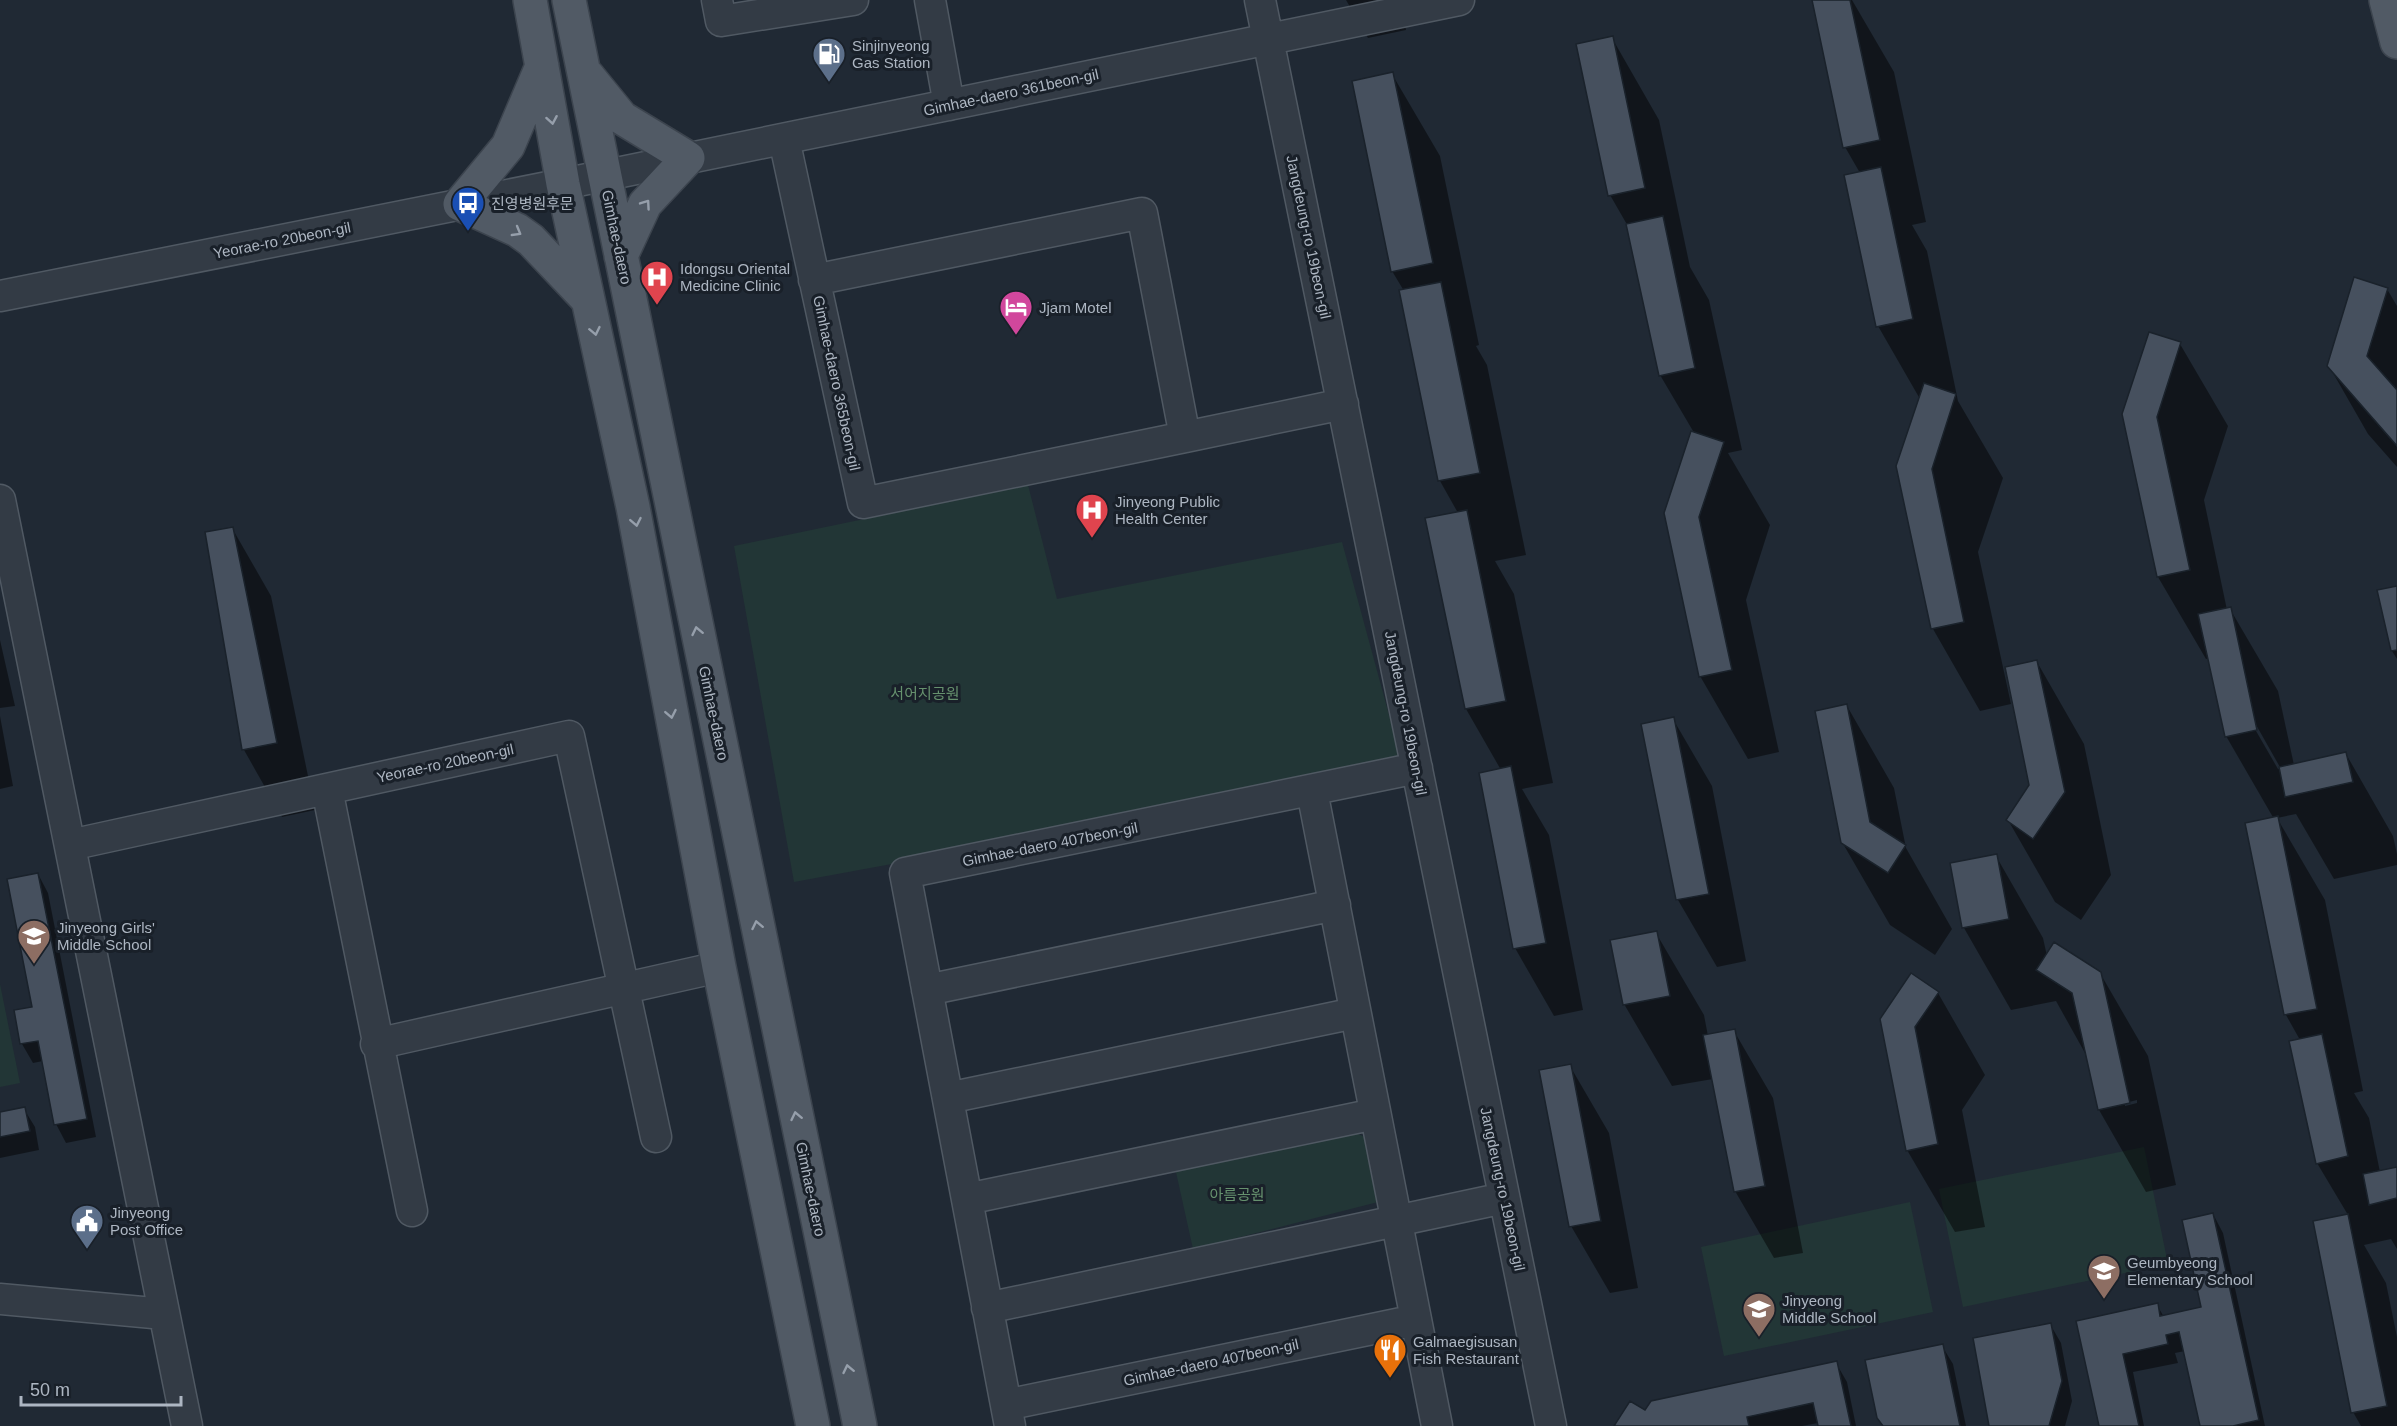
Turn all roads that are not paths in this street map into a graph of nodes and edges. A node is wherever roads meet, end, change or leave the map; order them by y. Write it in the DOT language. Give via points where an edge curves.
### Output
graph roads {
  1 [pos="530,0"];
  2 [pos="569,0"];
  3 [pos="854,0"];
  4 [pos="930,0"];
  5 [pos="1260,0"];
  6 [pos="1459,0"];
  7 [pos="2386,0"];
  8 [pos="719,11"];
  9 [pos="1268,39"];
  10 [pos="2397,42"];
  11 [pos="542,66"];
  12 [pos="584,71"];
  13 [pos="949,105"];
  14 [pos="784,139"];
  15 [pos="688,158"];
  16 [pos="604,175"];
  17 [pos="563,184"];
  18 [pos="460,204"];
  19 [pos="621,256"];
  20 [pos="814,280"];
  21 [pos="0,296"];
  22 [pos="588,300"];
  23 [pos="1343,404"];
  24 [pos="1185,437"];
  25 [pos="0,500"];
  26 [pos="1417,768"];
  27 [pos="327,789"];
  28 [pos="1312,791"];
  29 [pos="70,845"];
  30 [pos="1335,905"];
  31 [pos="719,967"];
  32 [pos="624,988"];
  33 [pos="927,990"];
  34 [pos="1355,1013"];
  35 [pos="376,1044"];
  36 [pos="948,1098"];
  37 [pos="1376,1114"];
  38 [pos="656,1137"];
  39 [pos="1504,1198"];
  40 [pos="967,1199"];
  41 [pos="412,1210"];
  42 [pos="1397,1222"];
  43 [pos="0,1299"];
  44 [pos="987,1308"];
  45 [pos="164,1314"];
  46 [pos="1416,1320"];
  47 [pos="1008,1415"];
  48 [pos="187,1426"];
  49 [pos="813,1426"];
  50 [pos="860,1426"];
  51 [pos="1437,1426"];
  52 [pos="1551,1426"];
  1 -- 11 [label="main road"];
  2 -- 12 [label="main road, Gimhae-daero"];
  3 -- 8 [label="street"];
  4 -- 13 [label="street"];
  5 -- 9 [label="street, Jangdeung-ro 19beon-gil"];
  6 -- 9 [label="street, Gimhae-daero 361beon-gil"];
  7 -- 10 [label="main road"];
  9 -- 13 [label="street, Gimhae-daero 361beon-gil"];
  9 -- 23 [label="street, Jangdeung-ro 19beon-gil"];
  11 -- 17 [label="main road, one-way"];
  11 -- 18 [label="main road" via="508,146"];
  12 -- 15 [label="main road" via="622,118"];
  12 -- 16 [label="main road, Gimhae-daero"];
  13 -- 14 [label="street, Gimhae-daero 361beon-gil"];
  14 -- 15 [label="street, Gimhae-daero 361beon-gil"];
  14 -- 20 [label="street"];
  15 -- 16 [label="street, Gimhae-daero 361beon-gil"];
  19 -- 15 [label="main road, one-way" via="645,204"];
  16 -- 17 [label="street, Gimhae-daero 361beon-gil"];
  16 -- 19 [label="main road, Gimhae-daero"];
  17 -- 18 [label="street, Yeorae-ro 20beon-gil"];
  17 -- 22 [label="main road"];
  18 -- 21 [label="street, Yeorae-ro 20beon-gil"];
  18 -- 22 [label="main road, one-way" via="531,240"];
  50 -- 19 [label="main road, Gimhae-daero, one-way"];
  20 -- 24 [label="street, Gimhae-daero 365beon-gil" via="863,503"];
  20 -- 24 [label="street, Gimhae-daero 365beon-gil" via="1142,213"];
  22 -- 31 [label="main road, one-way" via="633,507"];
  23 -- 24 [label="street, Gimhae-daero 365beon-gil"];
  23 -- 26 [label="street, Jangdeung-ro 19beon-gil"];
  25 -- 29 [label="street"];
  26 -- 28 [label="street, Gimhae-daero 407beon-gil"];
  26 -- 39 [label="street, Jangdeung-ro 19beon-gil"];
  27 -- 29 [label="street, Yeorae-ro 20beon-gil"];
  27 -- 32 [label="street, Yeorae-ro 20beon-gil" via="568,736"];
  27 -- 35 [label="street"];
  28 -- 30 [label="street"];
  28 -- 33 [label="street, Gimhae-daero 407beon-gil" via="905,873"];
  29 -- 45 [label="street"];
  30 -- 33 [label="street"];
  30 -- 34 [label="street"];
  31 -- 32 [label="street"];
  31 -- 49 [label="main road"];
  32 -- 35 [label="street"];
  32 -- 38 [label="street"];
  33 -- 36 [label="street, Gimhae-daero 407beon-gil"];
  34 -- 36 [label="street"];
  34 -- 37 [label="street"];
  35 -- 41 [label="street"];
  36 -- 40 [label="street, Gimhae-daero 407beon-gil"];
  37 -- 40 [label="street"];
  37 -- 42 [label="street"];
  39 -- 42 [label="street"];
  39 -- 52 [label="street, Jangdeung-ro 19beon-gil"];
  40 -- 44 [label="street, Gimhae-daero 407beon-gil"];
  42 -- 44 [label="street"];
  42 -- 46 [label="street"];
  43 -- 45 [label="street"];
  44 -- 47 [label="street, Gimhae-daero 407beon-gil"];
  45 -- 48 [label="street"];
  46 -- 47 [label="street, Gimhae-daero 407beon-gil"];
  46 -- 51 [label="street"];
}
